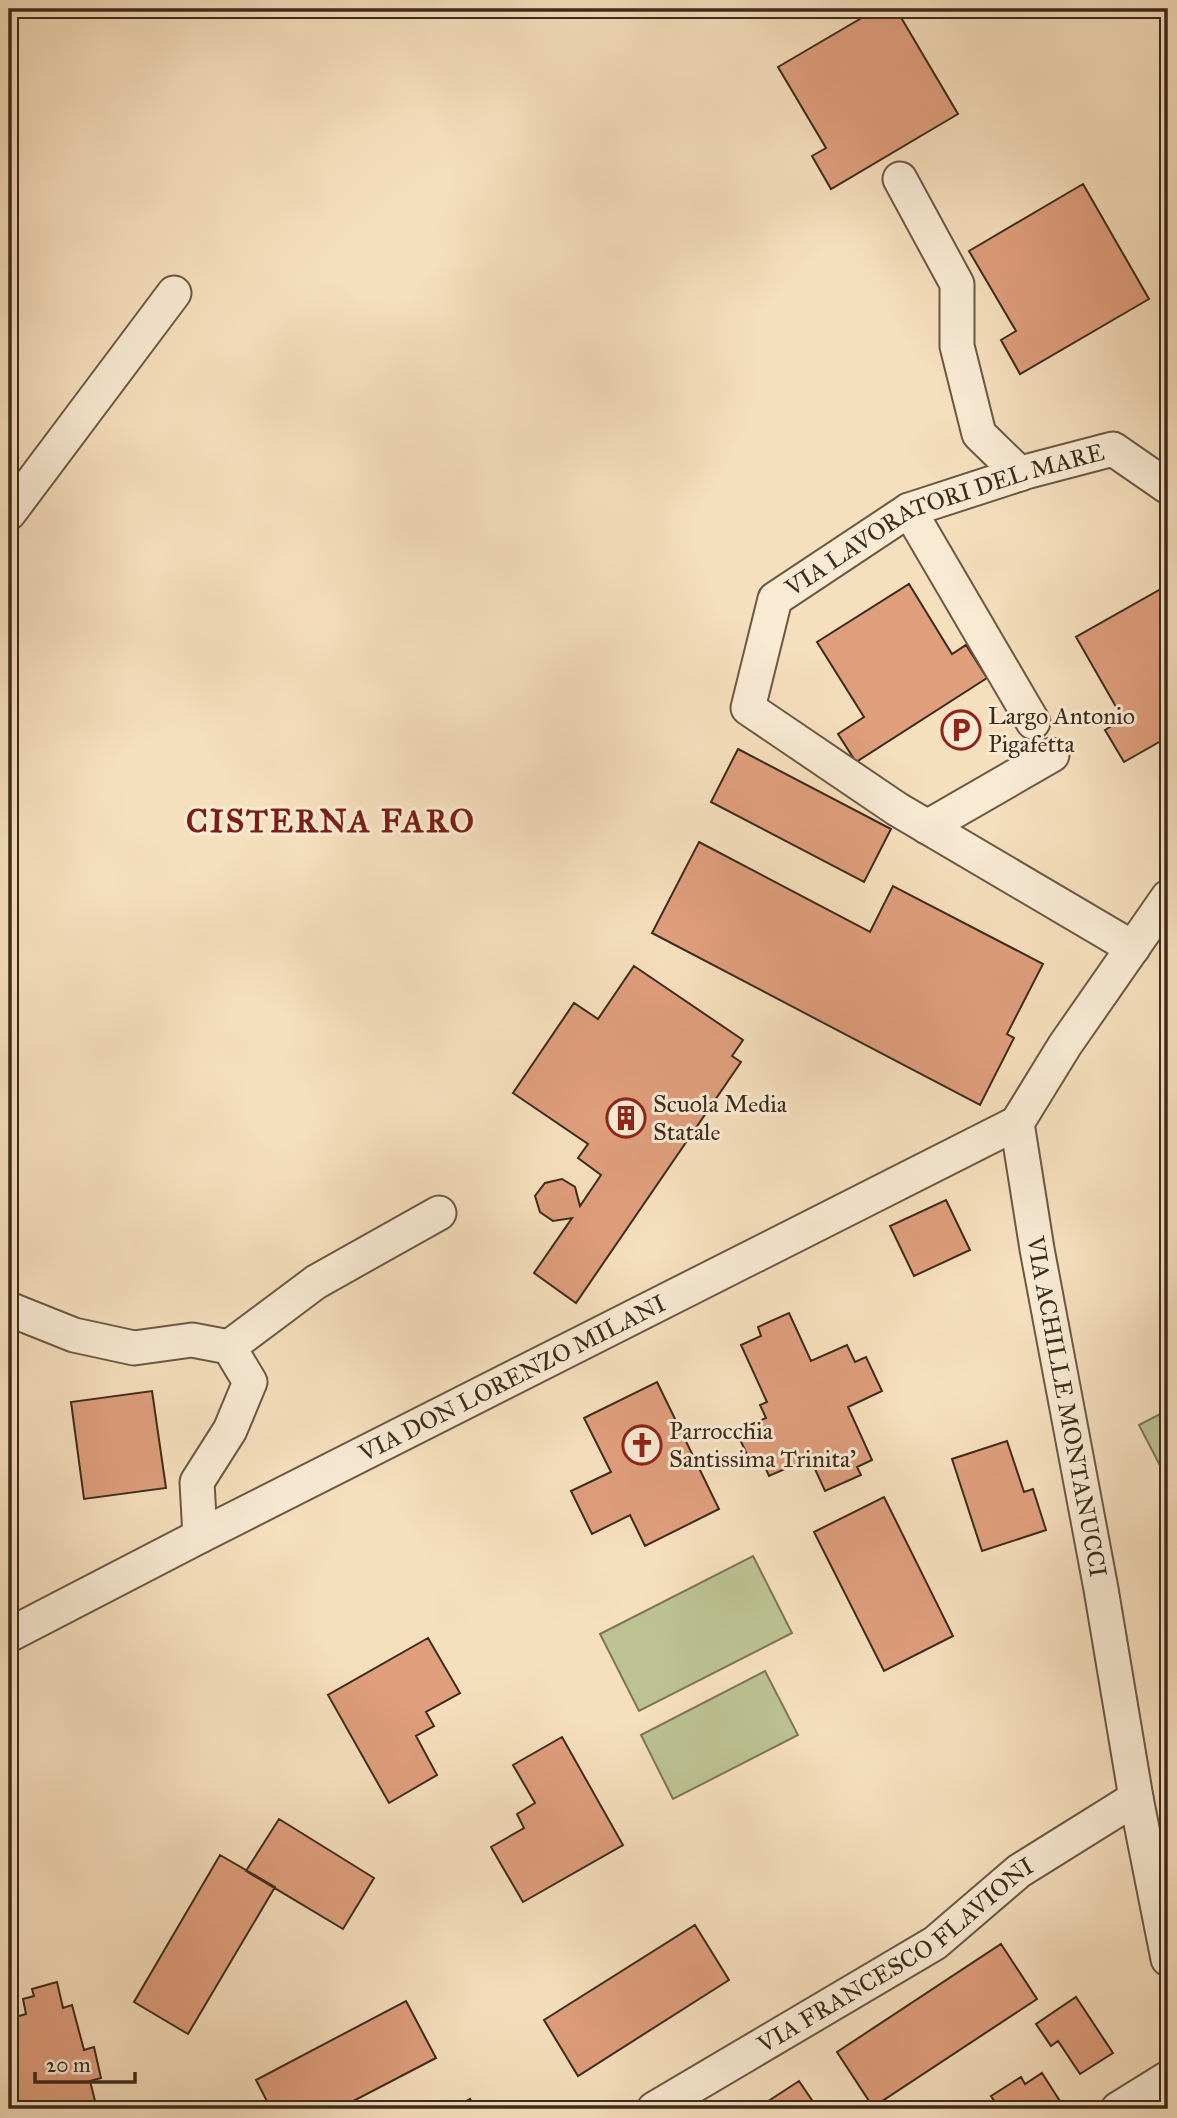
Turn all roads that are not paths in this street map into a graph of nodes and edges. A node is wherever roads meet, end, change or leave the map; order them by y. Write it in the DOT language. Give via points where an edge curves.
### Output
graph roads {
  1 [pos="900,179"];
  2 [pos="174,293"];
  3 [pos="1020,474"];
  4 [pos="1168,487"];
  5 [pos="909,510"];
  6 [pos="9,513"];
  7 [pos="1032,722"];
  8 [pos="1052,755"];
  9 [pos="927,827"];
  10 [pos="1168,897"];
  11 [pos="1133,948"];
  12 [pos="1017,1123"];
  13 [pos="439,1213"];
  14 [pos="9,1309"];
  15 [pos="229,1347"];
  16 [pos="200,1536"];
  17 [pos="9,1635"];
  18 [pos="1136,1798"];
  19 [pos="1168,1959"];
  20 [pos="1168,2078"];
  21 [pos="654,2109"];
  22 [pos="1118,2109"];
  1 -- 3 [label="street" via="957,284 957,346 979,434"];
  2 -- 6 [label="street"];
  3 -- 4 [label="street, VIA LAVORATORI DEL MARE" via="1113,449"];
  3 -- 5 [label="street, VIA LAVORATORI DEL MARE"];
  5 -- 7 [label="street"];
  5 -- 9 [label="street, VIA LAVORATORI DEL MARE" via="775,599 748,708"];
  8 -- 9 [label="street"];
  9 -- 11 [label="street, VIA LAVORATORI DEL MARE"];
  10 -- 11 [label="street"];
  11 -- 12 [label="street"];
  12 -- 16 [label="street, VIA DON LORENZO MILANI"];
  12 -- 18 [label="street, VIA ACHILLE MONTANUCCI"];
  13 -- 15 [label="street" via="316,1282"];
  14 -- 15 [label="street" via="74,1335 134,1348 192,1340"];
  15 -- 16 [label="street" via="250,1382 230,1430 197,1482"];
  16 -- 17 [label="street, VIA DON LORENZO MILANI"];
  18 -- 19 [label="street, VIA ACHILLE MONTANUCCI"];
  18 -- 21 [label="street, VIA FRANCESCO FLAVIONI" via="1019,1871 935,1943"];
  20 -- 22 [label="street"];
}
